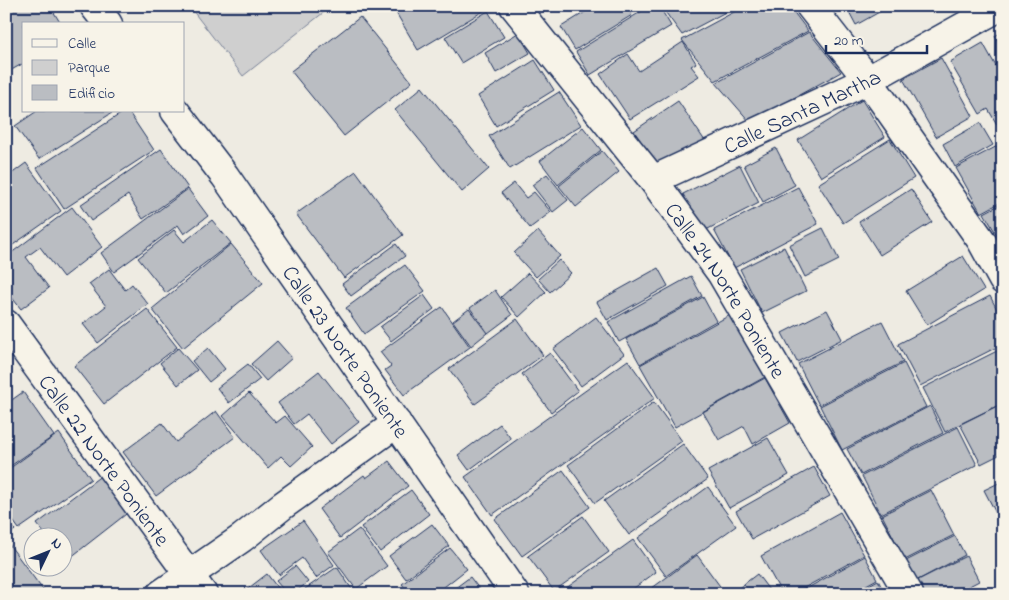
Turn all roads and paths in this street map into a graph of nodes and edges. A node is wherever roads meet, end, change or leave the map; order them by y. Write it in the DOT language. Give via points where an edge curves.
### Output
graph roads {
  1 [pos="94,6"];
  2 [pos="514,6"];
  3 [pos="810,6"];
  4 [pos="1001,6"];
  5 [pos="106,22"];
  6 [pos="868,80"];
  7 [pos="176,112"];
  8 [pos="653,180"];
  9 [pos="1003,280"];
  10 [pos="6,324"];
  11 [pos="397,423"];
  12 [pos="196,584"];
  13 [pos="161,594"];
  14 [pos="516,594"];
  15 [pos="909,594"];
  1 -- 5 [label="street"];
  2 -- 8 [label="street, Calle 24 Norte Poniente"];
  3 -- 6 [label="street"];
  4 -- 6 [label="street, Calle Santa Martha"];
  6 -- 8 [label="street, Calle Santa Martha"];
  6 -- 9 [label="street" via="981,240"];
  7 -- 11 [label="street, Calle 23 Norte Poniente" via="225,176"];
  8 -- 15 [label="street, Calle 24 Norte Poniente" via="721,273"];
  10 -- 12 [label="street, Calle 22 Norte Poniente"];
  11 -- 12 [label="street" via="242,538"];
  11 -- 14 [label="street, Calle 23 Norte Poniente"];
  12 -- 13 [label="street"];
}
